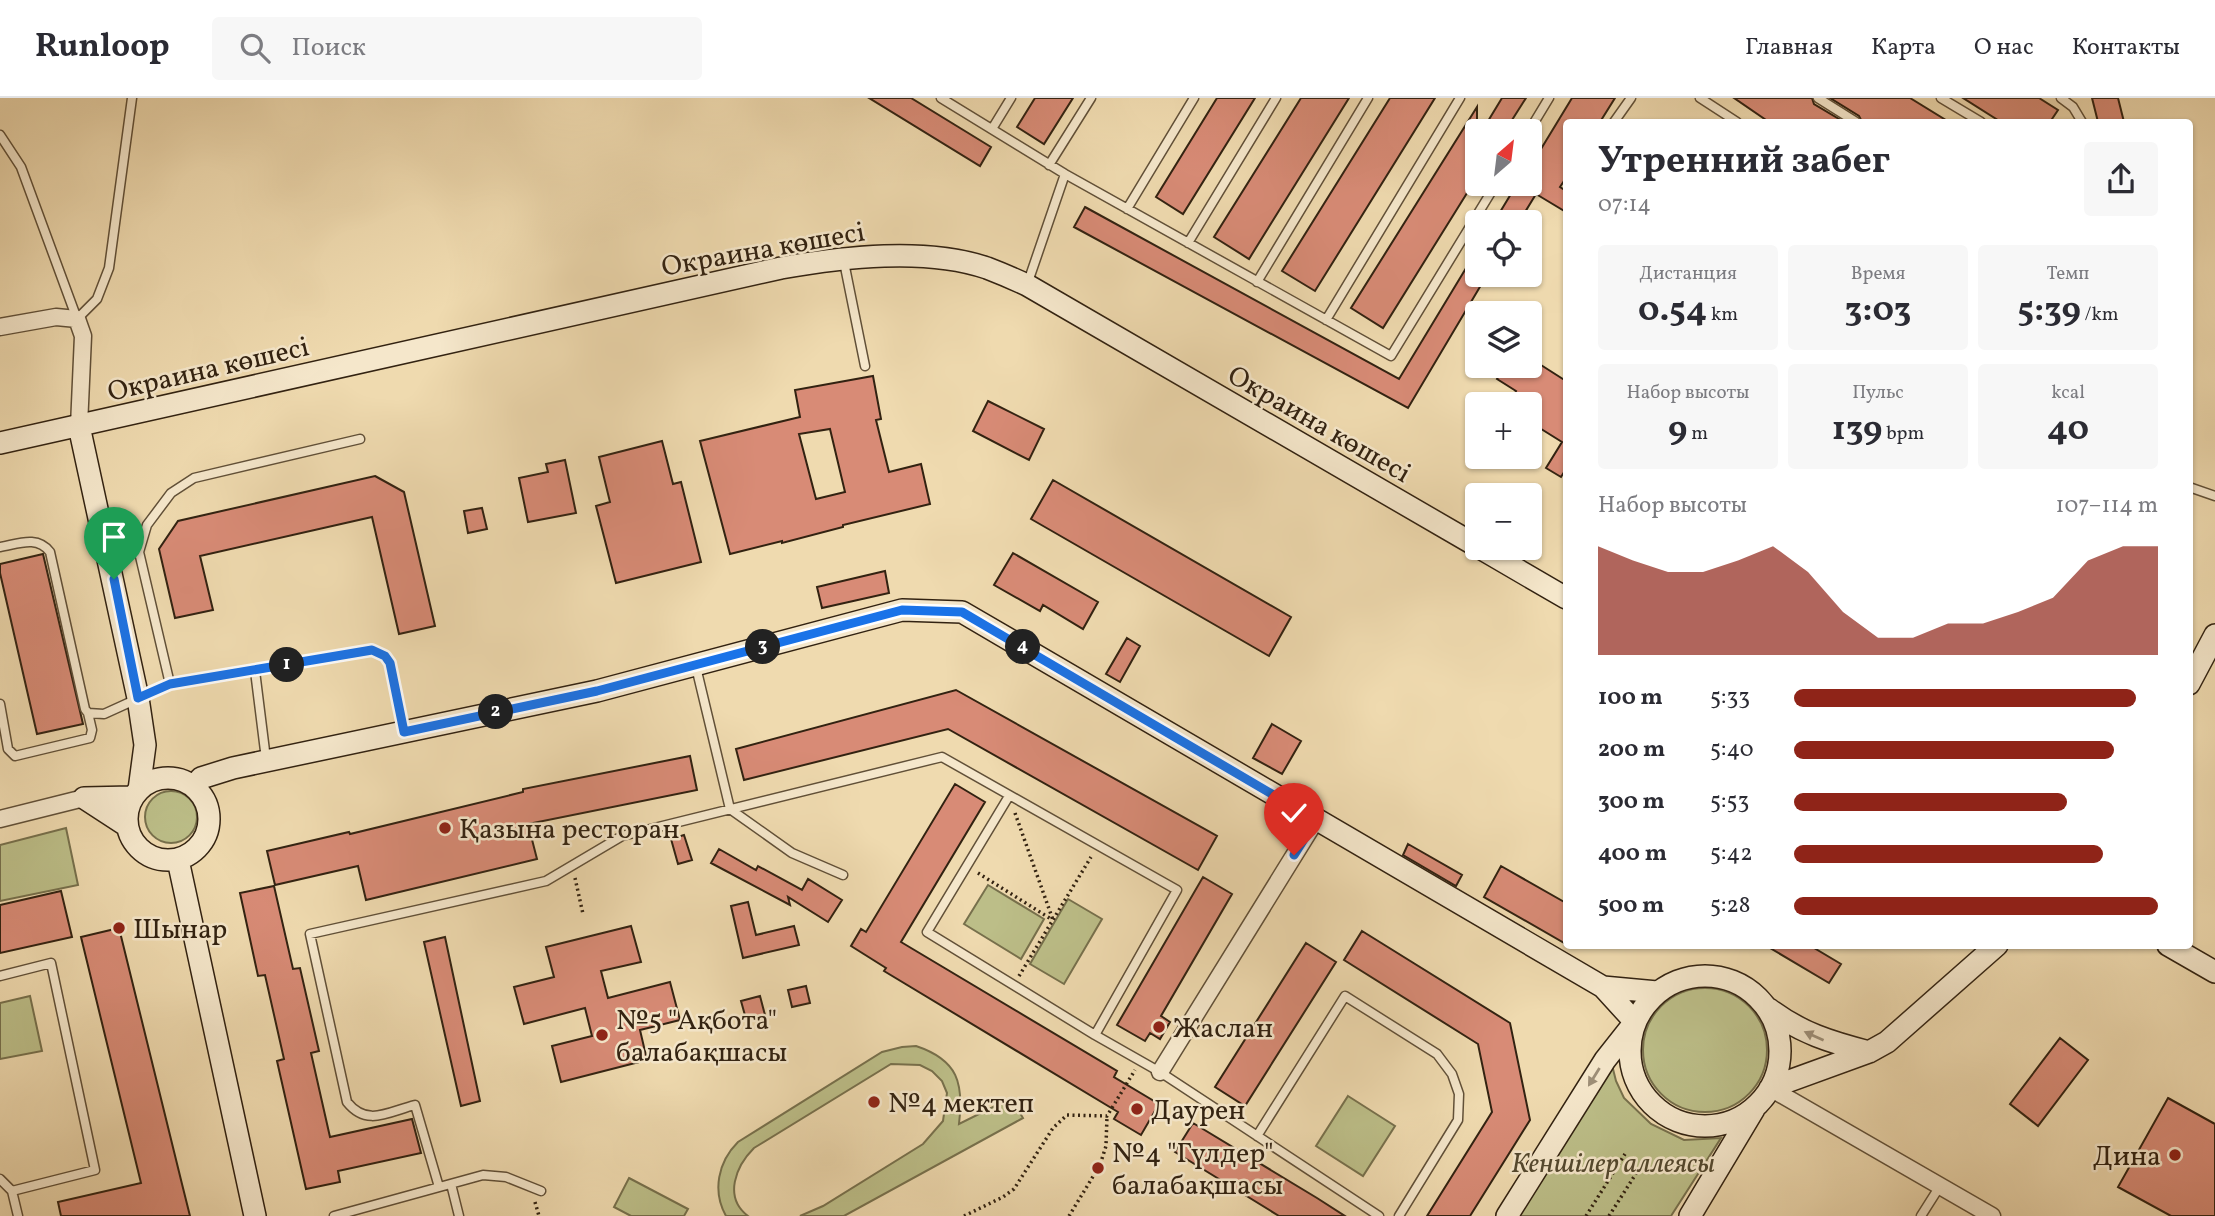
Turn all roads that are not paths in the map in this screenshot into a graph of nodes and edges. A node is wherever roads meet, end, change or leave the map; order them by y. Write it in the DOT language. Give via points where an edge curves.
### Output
graph roads {
  1 [pos="132,98"];
  2 [pos="941,98"];
  3 [pos="1011,98"];
  4 [pos="1091,98"];
  5 [pos="1194,98"];
  6 [pos="1276,98"];
  7 [pos="1368,98"];
  8 [pos="1460,98"];
  9 [pos="1549,98"];
  10 [pos="1631,98"];
  11 [pos="1700,98"];
  12 [pos="1818,98"];
  13 [pos="1941,98"];
  14 [pos="2061,98"];
  15 [pos="1536,119"];
  16 [pos="1619,119"];
  17 [pos="1732,119"];
  18 [pos="1851,119"];
  19 [pos="1976,119"];
  20 [pos="2080,119"];
  21 [pos="992,129"];
  22 [pos="0,135"];
  23 [pos="1049,165"];
  24 [pos="1065,174"];
  25 [pos="1489,196"];
  26 [pos="1127,209"];
  27 [pos="1188,243"];
  28 [pos="843,259"];
  29 [pos="1257,282"];
  30 [pos="1027,285"];
  31 [pos="77,319"];
  32 [pos="1326,320"];
  33 [pos="0,327"];
  34 [pos="865,366"];
  35 [pos="79,426"];
  36 [pos="360,439"];
  37 [pos="0,443"];
  38 [pos="2193,488"];
  39 [pos="2215,496"];
  40 [pos="1465,539"];
  41 [pos="0,547"];
  42 [pos="1500,560"];
  43 [pos="1563,596"];
  44 [pos="2215,635"];
  45 [pos="695,665"];
  46 [pos="254,671"];
  47 [pos="2193,676"];
  48 [pos="170,684"];
  49 [pos="138,698"];
  50 [pos="0,704"];
  51 [pos="88,713"];
  52 [pos="404,732"];
  53 [pos="145,745"];
  54 [pos="266,761"];
  55 [pos="166,777"];
  56 [pos="195,786"];
  57 [pos="136,793"];
  58 [pos="1009,796"];
  59 [pos="84,799"];
  60 [pos="730,809"];
  61 [pos="0,818"];
  62 [pos="1316,820"];
  63 [pos="127,826"];
  64 [pos="178,860"];
  65 [pos="843,875"];
  66 [pos="1993,949"];
  67 [pos="2175,949"];
  68 [pos="2215,972"];
  69 [pos="0,976"];
  70 [pos="1603,987"];
  71 [pos="1657,992"];
  72 [pos="1766,1007"];
  73 [pos="1635,1022"];
  74 [pos="1095,1035"];
  75 [pos="1868,1052"];
  76 [pos="1160,1072"];
  77 [pos="1770,1088"];
  78 [pos="1755,1108"];
  79 [pos="1257,1136"];
  80 [pos="0,1179"];
  81 [pos="451,1184"];
  82 [pos="1940,1186"];
  83 [pos="439,1187"];
  84 [pos="12,1191"];
  85 [pos="541,1191"];
  86 [pos="18,1216"];
  87 [pos="255,1216"];
  88 [pos="334,1216"];
  89 [pos="459,1216"];
  90 [pos="1379,1216"];
  91 [pos="1399,1216"];
  92 [pos="1507,1216"];
  93 [pos="1690,1216"];
  94 [pos="1921,1216"];
  95 [pos="1992,1216"];
  1 -- 31 [label="lane" via="109,268 97,299"];
  2 -- 21 [label="lane"];
  3 -- 21 [label="lane"];
  4 -- 23 [label="lane"];
  5 -- 26 [label="lane"];
  6 -- 27 [label="lane"];
  7 -- 29 [label="lane"];
  8 -- 32 [label="lane"];
  9 -- 15 [label="lane"];
  10 -- 16 [label="lane"];
  11 -- 17 [label="lane"];
  12 -- 18 [label="lane"];
  13 -- 19 [label="lane"];
  14 -- 20 [label="lane"];
  21 -- 23 [label="lane"];
  22 -- 31 [label="lane" via="20,167"];
  23 -- 24 [label="lane"];
  24 -- 26 [label="lane"];
  24 -- 30 [label="lane"];
  25 -- 32 [label="lane" via="1391,356"];
  26 -- 27 [label="lane"];
  27 -- 29 [label="lane"];
  28 -- 30 [label="street, Окраина көшесі" via="883,255 950,260 985,267"];
  28 -- 34 [label="lane"];
  28 -- 35 [label="street, Окраина көшесі" via="767,271"];
  29 -- 32 [label="lane"];
  30 -- 40 [label="street, Окраина көшесі"];
  31 -- 33 [label="street" via="56,317"];
  31 -- 35 [label="street" via="83,336"];
  35 -- 37 [label="street, Окраина көшесі"];
  35 -- 49 [label="street"];
  36 -- 48 [label="lane" via="194,478 172,493 147,525 139,552"];
  38 -- 39 [label="lane"];
  41 -- 51 [label="lane" via="33,541 50,552"];
  42 -- 43 [label="street, Окраина көшесі"];
  44 -- 47 [label="street"];
  45 -- 52 [label="street"];
  45 -- 60 [label="lane"];
  45 -- 62 [label="street" via="902,610 962,612"];
  46 -- 48 [label="lane"];
  46 -- 52 [label="lane" via="372,650 390,663"];
  46 -- 54 [label="lane"];
  48 -- 49 [label="lane"];
  49 -- 51 [label="lane" via="104,714"];
  49 -- 53 [label="street"];
  50 -- 51 [label="lane" via="8,749 15,756 90,738"];
  52 -- 54 [label="street"];
  53 -- 55 [label="street"];
  53 -- 57 [label="street"];
  54 -- 56 [label="street" via="210,774"];
  55 -- 56 [label="street"];
  55 -- 57 [label="street"];
  56 -- 64 [label="street" via="209,807 210,825 204,841"];
  57 -- 59 [label="street"];
  57 -- 63 [label="street" via="127,811"];
  58 -- 60 [label="lane" via="942,757"];
  58 -- 74 [label="lane" via="927,932"];
  58 -- 74 [label="lane" via="1177,890"];
  59 -- 61 [label="street"];
  59 -- 63 [label="street"];
  60 -- 65 [label="lane" via="792,853"];
  60 -- 83 [label="lane" via="622,836 546,881 310,934 347,1102 367,1118 415,1105"];
  62 -- 70 [label="street"];
  62 -- 76 [label="street"];
  63 -- 64 [label="street" via="133,841 152,858"];
  64 -- 87 [label="street"];
  66 -- 75 [label="street" via="1887,1042"];
  67 -- 68 [label="street"];
  69 -- 84 [label="lane" via="51,963 95,1170"];
  70 -- 71 [label="street"];
  70 -- 73 [label="street"];
  71 -- 72 [label="street" via="1688,977 1714,977 1740,984"];
  71 -- 73 [label="street"];
  75 -- 72 [label="street, one-way" via="1824,1040"];
  72 -- 77 [label="street" via="1777,1031 1780,1055"];
  73 -- 78 [label="street" via="1630,1038 1632,1072 1648,1101 1661,1112 1684,1123 1709,1126"];
  73 -- 92 [label="street, one-way" via="1605,1060"];
  74 -- 76 [label="lane"];
  75 -- 77 [label="street"];
  76 -- 79 [label="lane"];
  77 -- 78 [label="street"];
  77 -- 82 [label="street"];
  78 -- 93 [label="street"];
  79 -- 90 [label="lane"];
  79 -- 91 [label="lane" via="1345,996 1437,1054 1452,1074 1459,1094 1458,1120"];
  80 -- 84 [label="lane"];
  81 -- 83 [label="lane"];
  81 -- 85 [label="lane" via="483,1175 506,1177"];
  81 -- 89 [label="lane"];
  82 -- 94 [label="lane"];
  82 -- 95 [label="street"];
  83 -- 88 [label="lane"];
  84 -- 86 [label="lane"];
}
